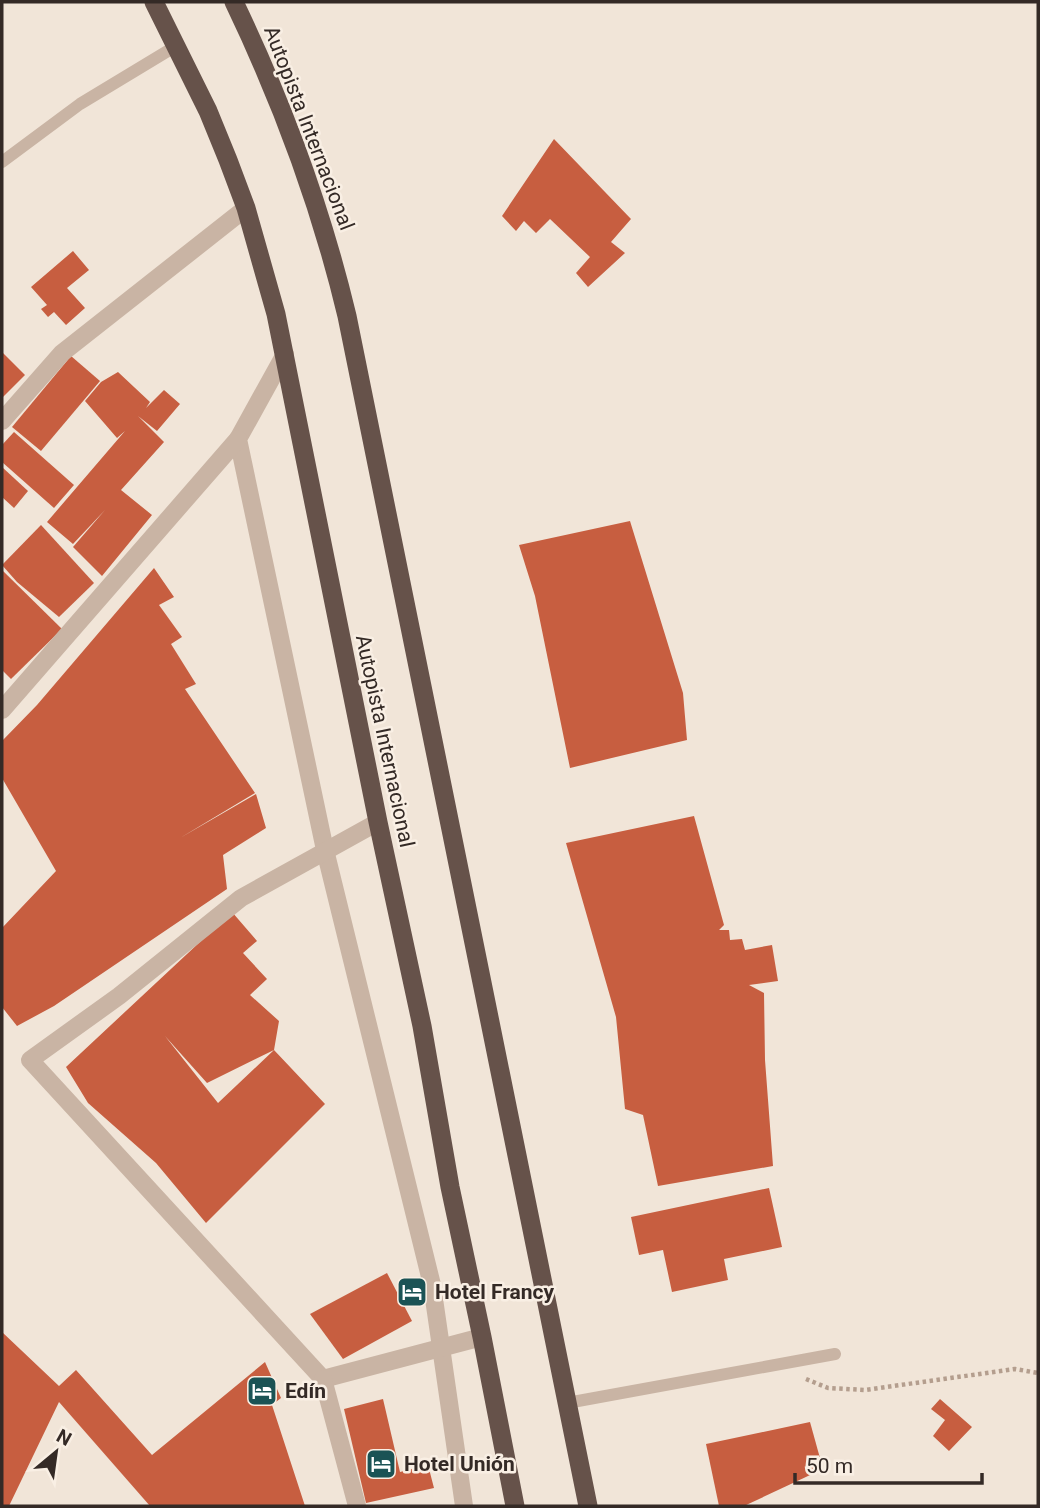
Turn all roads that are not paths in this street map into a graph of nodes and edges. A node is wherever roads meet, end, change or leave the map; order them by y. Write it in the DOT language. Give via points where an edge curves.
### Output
graph roads {
  1 [pos="154,2"];
  2 [pos="234,2"];
  3 [pos="176,46"];
  4 [pos="2,162"];
  5 [pos="246,208"];
  6 [pos="285,354"];
  7 [pos="2,421"];
  8 [pos="238,439"];
  9 [pos="2,710"];
  10 [pos="378,822"];
  11 [pos="325,850"];
  12 [pos="482,1338"];
  13 [pos="441,1349"];
  14 [pos="835,1354"];
  15 [pos="323,1379"];
  16 [pos="567,1403"];
  17 [pos="357,1506"];
  18 [pos="464,1506"];
  19 [pos="515,1506"];
  20 [pos="588,1506"];
  1 -- 3 [label="highway, Autopista Internacional"];
  2 -- 16 [label="highway, Autopista Internacional" via="309,181 341,293"];
  3 -- 4 [label="lane" via="79,104"];
  3 -- 5 [label="highway, Autopista Internacional" via="208,111"];
  5 -- 6 [label="highway, Autopista Internacional"];
  5 -- 7 [label="street" via="62,354"];
  6 -- 8 [label="street"];
  6 -- 10 [label="highway, Autopista Internacional"];
  8 -- 9 [label="street"];
  8 -- 11 [label="street"];
  10 -- 11 [label="street"];
  10 -- 12 [label="highway, Autopista Internacional"];
  11 -- 13 [label="street" via="432,1285"];
  11 -- 15 [label="street" via="241,898 30,1060"];
  12 -- 13 [label="street"];
  12 -- 19 [label="highway, Autopista Internacional"];
  13 -- 15 [label="street"];
  13 -- 18 [label="street"];
  14 -- 16 [label="lane"];
  15 -- 17 [label="street"];
  16 -- 20 [label="highway, Autopista Internacional"];
}
